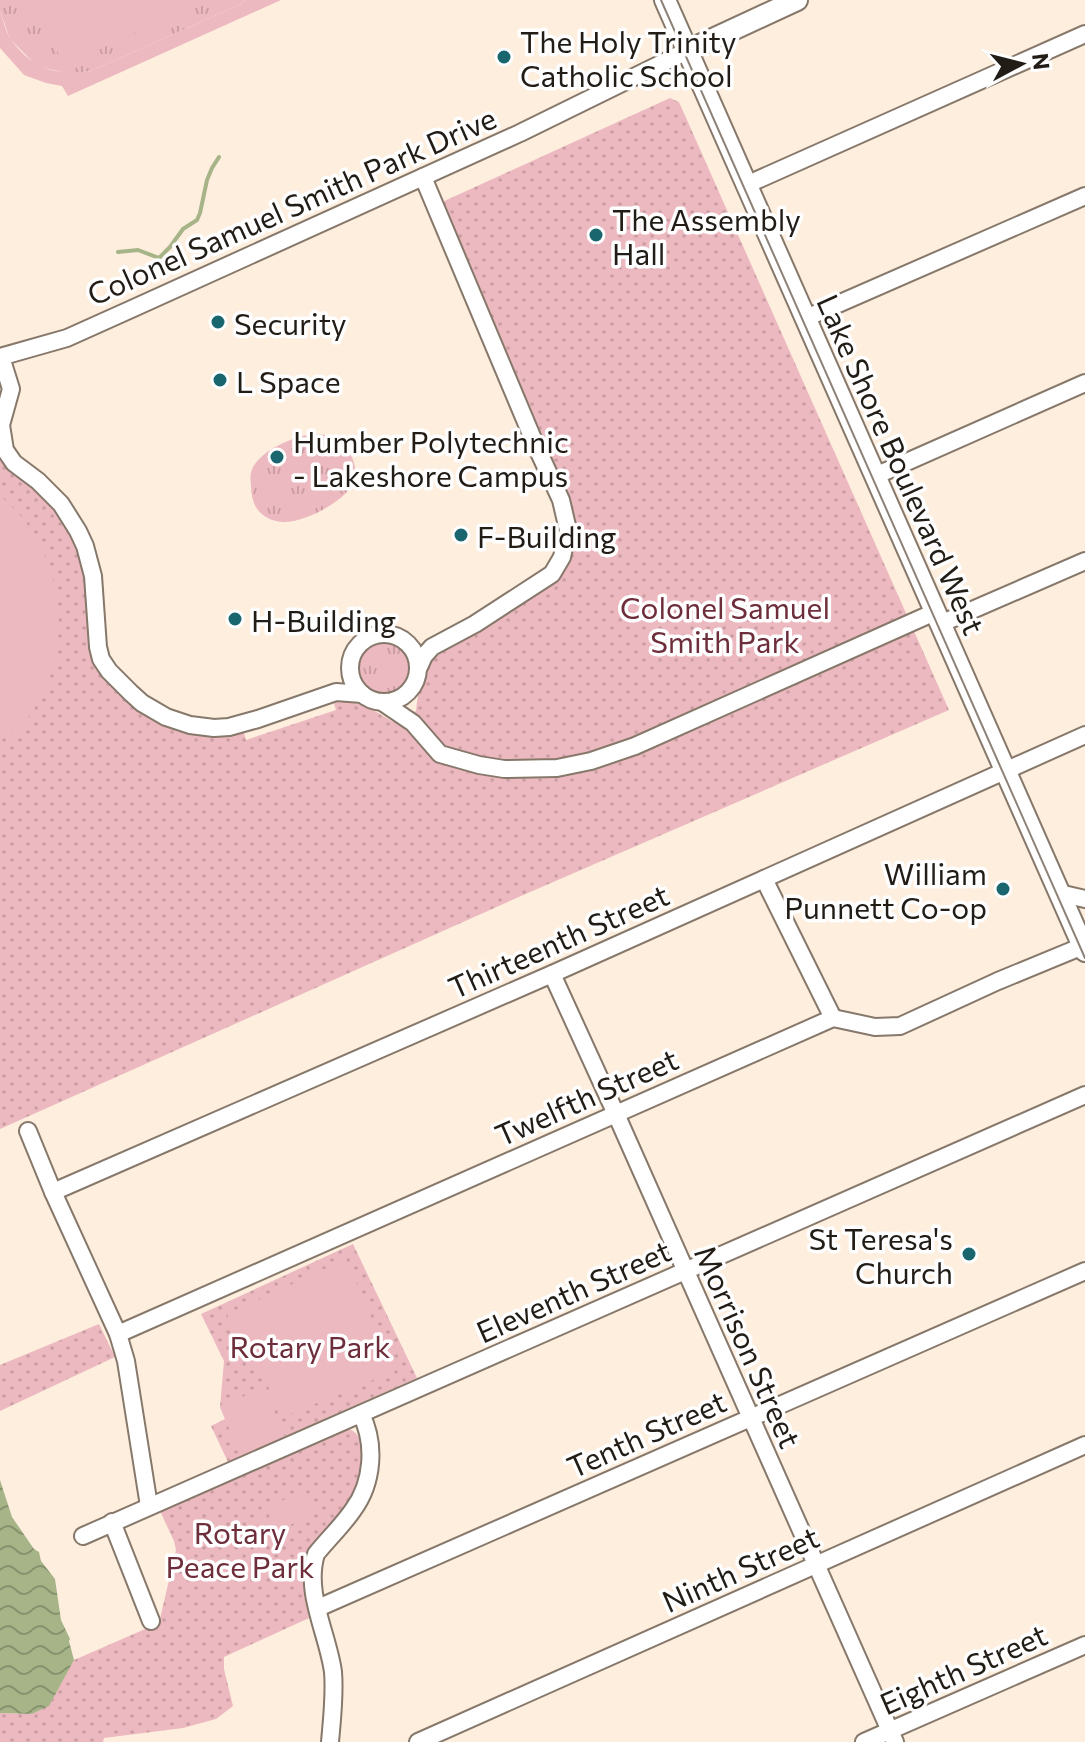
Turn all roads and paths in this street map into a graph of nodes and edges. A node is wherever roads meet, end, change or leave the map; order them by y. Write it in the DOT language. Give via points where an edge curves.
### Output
graph roads {
  1 [pos="665,0"];
  2 [pos="797,0"];
  3 [pos="1085,34"];
  4 [pos="687,51"];
  5 [pos="423,177"];
  6 [pos="746,185"];
  7 [pos="1085,196"];
  8 [pos="806,318"];
  9 [pos="1,357"];
  10 [pos="1085,383"];
  11 [pos="875,476"];
  12 [pos="1085,561"];
  13 [pos="938,618"];
  14 [pos="411,646"];
  15 [pos="432,647"];
  16 [pos="419,667"];
  17 [pos="350,675"];
  18 [pos="412,689"];
  19 [pos="336,692"];
  20 [pos="362,694"];
  21 [pos="382,702"];
  22 [pos="413,723"];
  23 [pos="1085,735"];
  24 [pos="1005,770"];
  25 [pos="764,879"];
  26 [pos="1059,893"];
  27 [pos="1085,899"];
  28 [pos="1083,943"];
  29 [pos="552,974"];
  30 [pos="833,1018"];
  31 [pos="1085,1095"];
  32 [pos="616,1114"];
  33 [pos="28,1131"];
  34 [pos="53,1192"];
  35 [pos="685,1271"];
  36 [pos="1085,1271"];
  37 [pos="118,1334"];
  38 [pos="361,1414"];
  39 [pos="751,1418"];
  40 [pos="1085,1445"];
  41 [pos="149,1506"];
  42 [pos="112,1522"];
  43 [pos="83,1536"];
  44 [pos="815,1565"];
  45 [pos="318,1608"];
  46 [pos="151,1621"];
  47 [pos="1085,1645"];
  48 [pos="892,1736"];
  49 [pos="330,1742"];
  50 [pos="418,1742"];
  51 [pos="864,1742"];
  1 -- 4 [label="main road, Lake Shore Boulevard West"];
  2 -- 4 [label="main road"];
  3 -- 6 [label="street"];
  4 -- 5 [label="street, Colonel Samuel Smith Park Drive"];
  4 -- 6 [label="main road, Lake Shore Boulevard West"];
  5 -- 9 [label="street, Colonel Samuel Smith Park Drive" via="67,338"];
  5 -- 15 [label="street" via="561,500 568,530 552,574"];
  6 -- 8 [label="main road, Lake Shore Boulevard West"];
  7 -- 8 [label="street"];
  8 -- 11 [label="main road, Lake Shore Boulevard West"];
  9 -- 19 [label="street" via="11,389 1,425 3,443 14,463 61,504 78,531 93,576 101,659 131,693 178,722 214,728"];
  10 -- 11 [label="street"];
  11 -- 13 [label="main road, Lake Shore Boulevard West"];
  12 -- 13 [label="street"];
  13 -- 22 [label="street" via="635,746 557,768 479,765 440,754"];
  13 -- 24 [label="main road, Lake Shore Boulevard West"];
  14 -- 15 [label="street"];
  14 -- 16 [label="street"];
  14 -- 17 [label="street" via="392,634 369,636 353,652"];
  15 -- 16 [label="street"];
  16 -- 18 [label="street"];
  17 -- 19 [label="street"];
  17 -- 20 [label="street"];
  18 -- 21 [label="street"];
  18 -- 22 [label="street"];
  19 -- 20 [label="street"];
  20 -- 21 [label="street"];
  21 -- 22 [label="street"];
  23 -- 24 [label="street, Thirteenth Street"];
  24 -- 25 [label="street, Thirteenth Street"];
  24 -- 26 [label="main road, Lake Shore Boulevard West"];
  25 -- 29 [label="street, Thirteenth Street"];
  25 -- 30 [label="street"];
  26 -- 27 [label="street"];
  26 -- 28 [label="main road, Lake Shore Boulevard West"];
  28 -- 30 [label="street" via="900,1026"];
  29 -- 32 [label="street, Morrison Street"];
  29 -- 34 [label="street, Thirteenth Street"];
  30 -- 32 [label="street, Twelfth Street"];
  31 -- 35 [label="street, Eleventh Street"];
  32 -- 35 [label="street, Morrison Street"];
  32 -- 37 [label="street, Twelfth Street"];
  33 -- 34 [label="street"];
  34 -- 37 [label="street"];
  35 -- 38 [label="street, Eleventh Street"];
  35 -- 39 [label="street, Morrison Street"];
  36 -- 39 [label="street, Tenth Street"];
  37 -- 41 [label="street"];
  38 -- 41 [label="street, Eleventh Street"];
  38 -- 45 [label="street" via="369,1438 368,1477 355,1508 316,1554"];
  39 -- 44 [label="street, Morrison Street"];
  39 -- 45 [label="street, Tenth Street"];
  40 -- 44 [label="street, Ninth Street"];
  41 -- 42 [label="street, Eleventh Street"];
  42 -- 43 [label="street, Eleventh Street"];
  42 -- 46 [label="street"];
  44 -- 48 [label="street, Morrison Street"];
  44 -- 50 [label="street, Ninth Street"];
  45 -- 49 [label="street" via="333,1673"];
  47 -- 48 [label="street, Eighth Street"];
  48 -- 51 [label="street, Eighth Street"];
}
